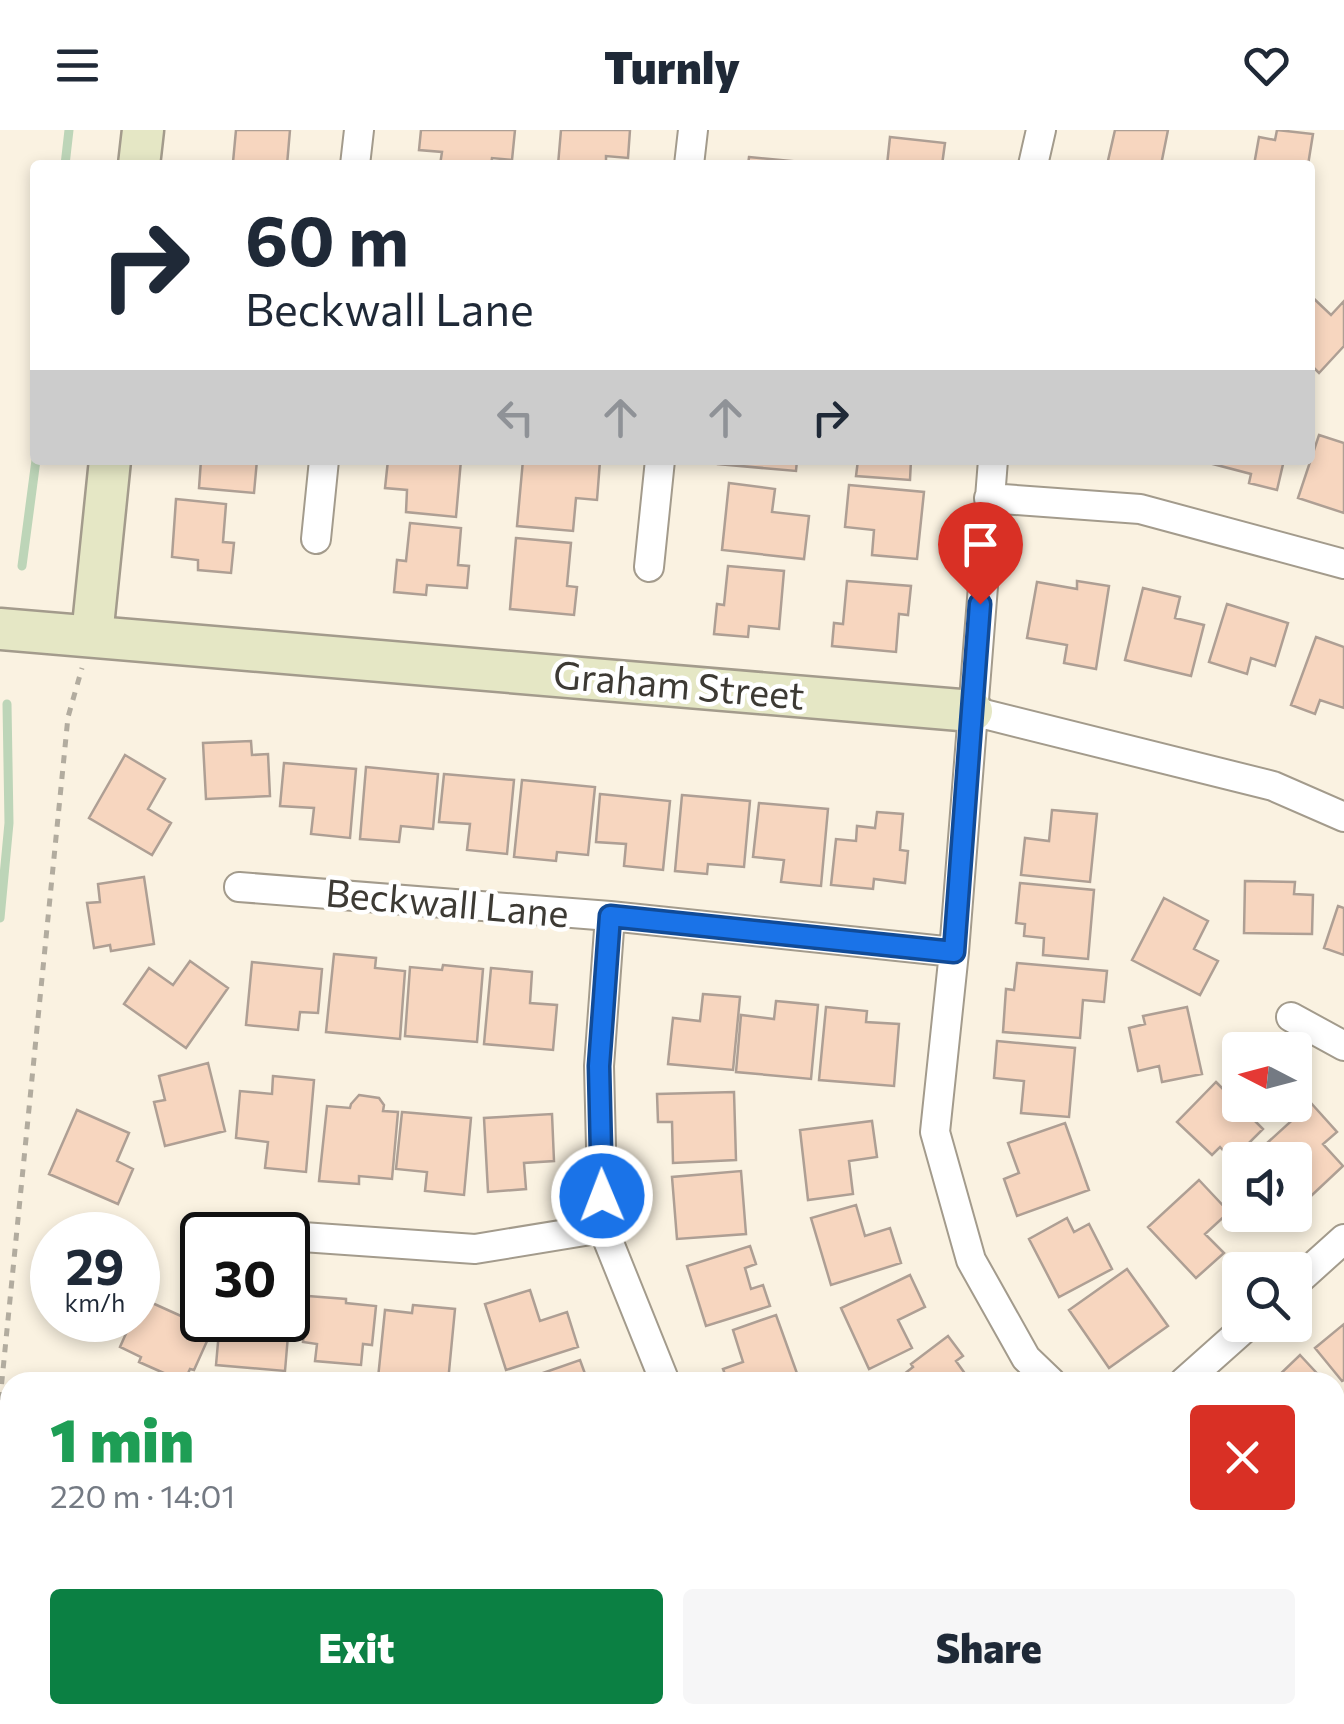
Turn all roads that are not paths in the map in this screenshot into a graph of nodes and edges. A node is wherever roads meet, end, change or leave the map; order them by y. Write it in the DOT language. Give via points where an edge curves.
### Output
graph roads {
  1 [pos="143,130"];
  2 [pos="359,130"];
  3 [pos="693,130"];
  4 [pos="1042,130"];
  5 [pos="140,160"];
  6 [pos="356,160"];
  7 [pos="690,160"];
  8 [pos="1034,160"];
  9 [pos="109,465"];
  10 [pos="323,465"];
  11 [pos="660,465"];
  12 [pos="992,465"];
  13 [pos="988,498"];
  14 [pos="316,538"];
  15 [pos="1344,564"];
  16 [pos="650,567"];
  17 [pos="0,629"];
  18 [pos="77,635"];
  19 [pos="972,712"];
  20 [pos="1344,817"];
  21 [pos="239,887"];
  22 [pos="610,916"];
  23 [pos="954,952"];
  24 [pos="1292,1017"];
  25 [pos="1344,1046"];
  26 [pos="603,1228"];
  27 [pos="310,1238"];
  28 [pos="1344,1239"];
  29 [pos="1312,1268"];
  30 [pos="1229,1342"];
  31 [pos="662,1372"];
  32 [pos="1041,1372"];
  33 [pos="1195,1372"];
  1 -- 5 [label="street"];
  2 -- 6 [label="street"];
  3 -- 7 [label="street"];
  4 -- 8 [label="street"];
  9 -- 18 [label="street"];
  10 -- 14 [label="street"];
  11 -- 16 [label="street"];
  12 -- 13 [label="street"];
  13 -- 15 [label="street" via="1140,509"];
  13 -- 19 [label="street"];
  17 -- 18 [label="street, Graham Street"];
  18 -- 19 [label="street, Graham Street"];
  19 -- 20 [label="street, Graham Street" via="1273,786"];
  19 -- 23 [label="street"];
  21 -- 22 [label="street, Beckwall Lane"];
  22 -- 23 [label="street, Beckwall Lane"];
  22 -- 26 [label="street" via="599,1066"];
  23 -- 32 [label="street" via="936,1132 971,1260"];
  24 -- 25 [label="street"];
  26 -- 27 [label="street" via="475,1249"];
  26 -- 31 [label="street"];
  28 -- 29 [label="street"];
  30 -- 33 [label="street"];
}
